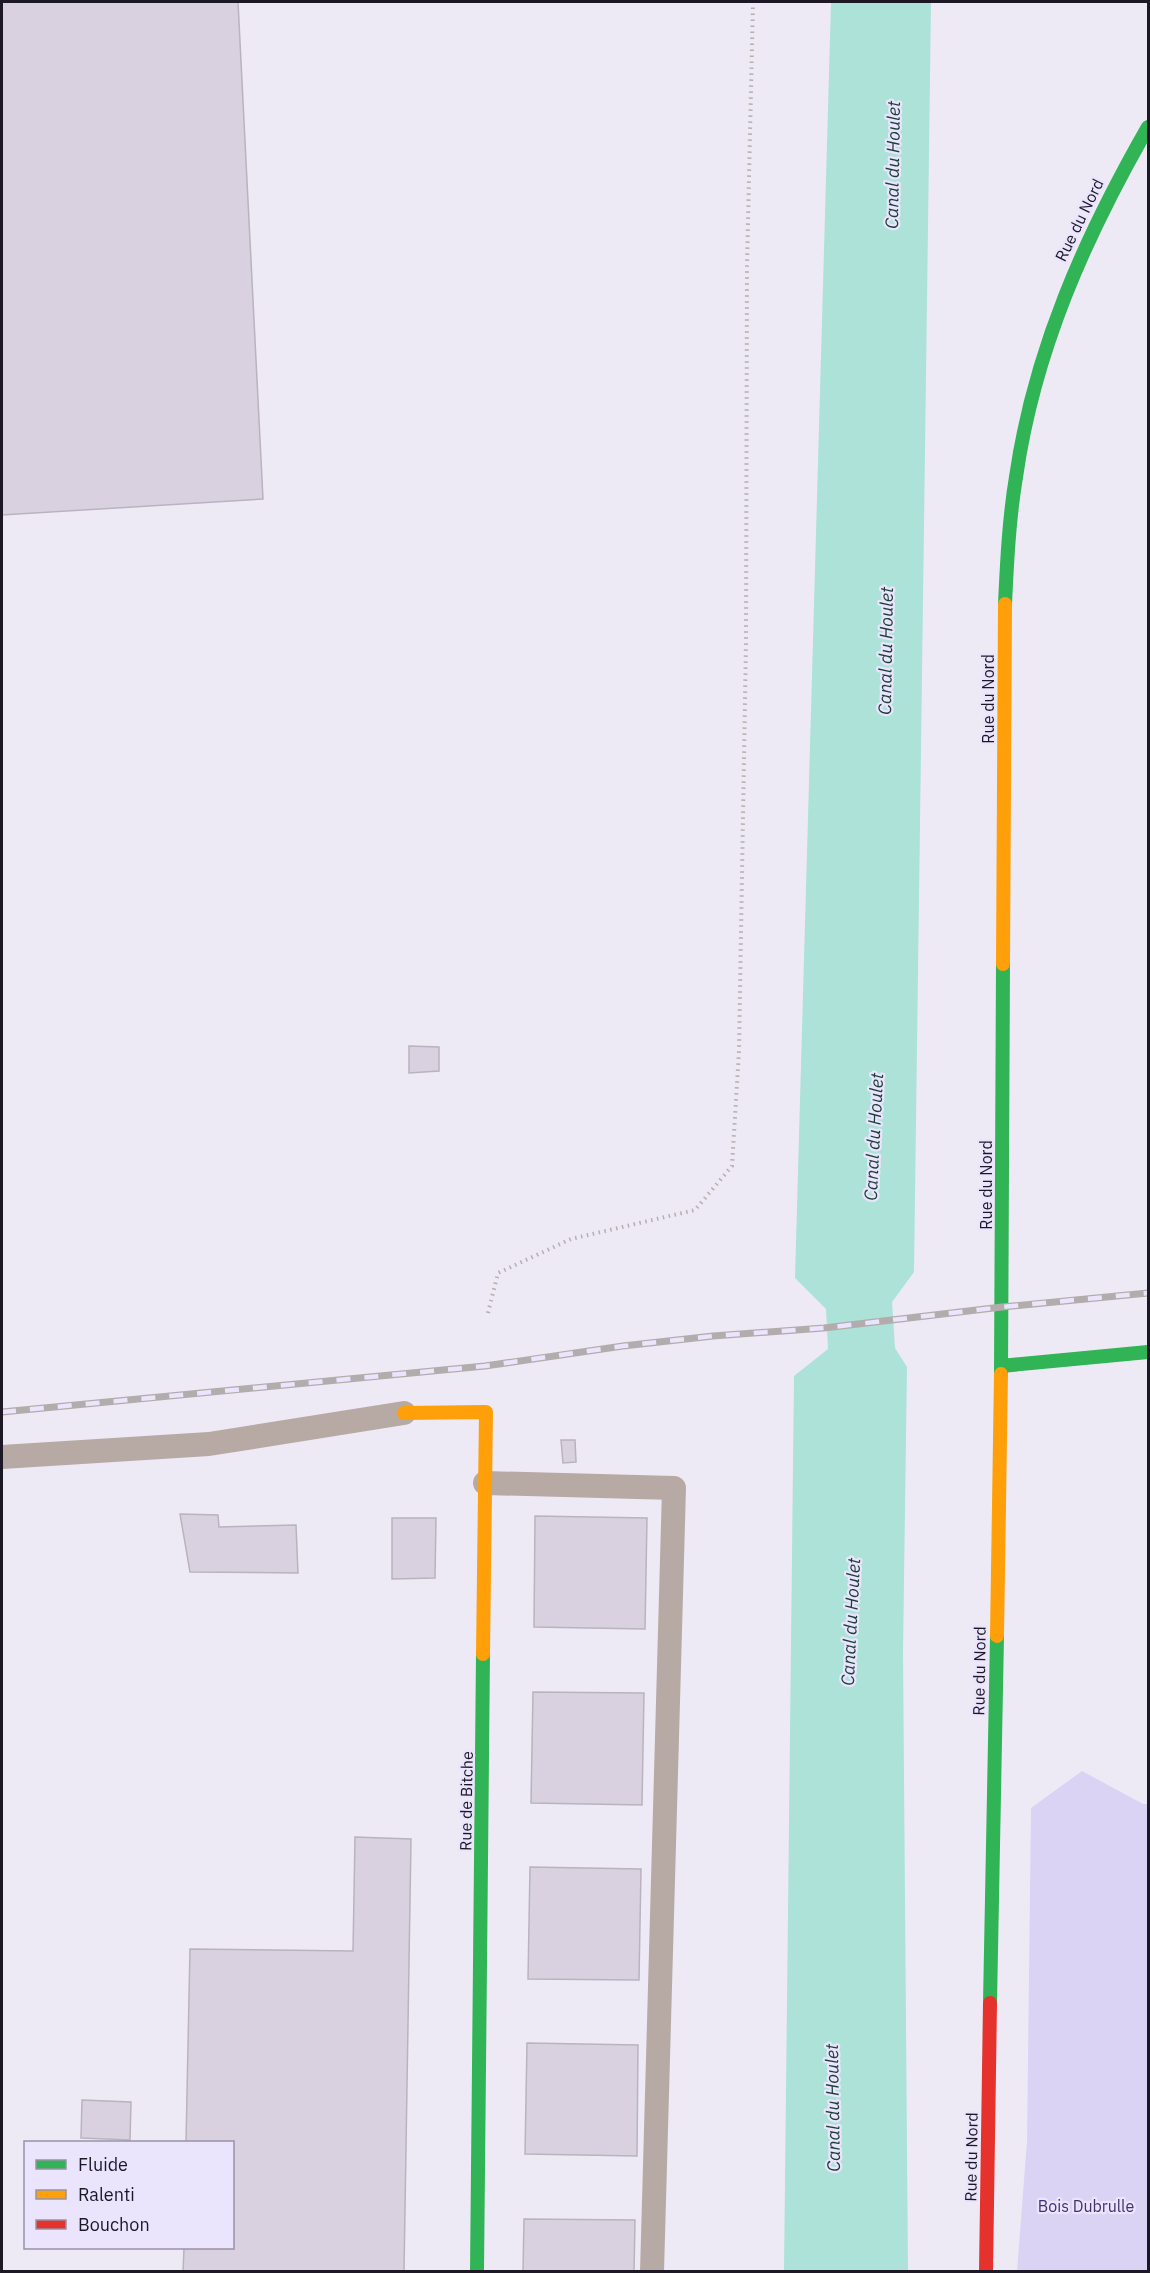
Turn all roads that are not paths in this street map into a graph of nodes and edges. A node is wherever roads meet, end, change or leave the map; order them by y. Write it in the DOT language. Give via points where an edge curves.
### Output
graph roads {
  1 [pos="1149,127"];
  2 [pos="1149,1352"];
  3 [pos="1001,1366"];
  4 [pos="404,1413"];
  5 [pos="2,1457"];
  6 [pos="485,1483"];
  7 [pos="477,2271"];
  8 [pos="652,2271"];
  9 [pos="986,2271"];
  1 -- 3 [label="street, Rue du Nord" via="1111,192 1064,291 1036,376 1011,504 1005,605"];
  2 -- 3 [label="street"];
  3 -- 9 [label="street, Rue du Nord"];
  4 -- 5 [label="lane" via="209,1444"];
  4 -- 6 [label="street, Rue de Bitche" via="486,1412"];
  6 -- 7 [label="street, Rue de Bitche"];
  6 -- 8 [label="lane" via="674,1488"];
}
